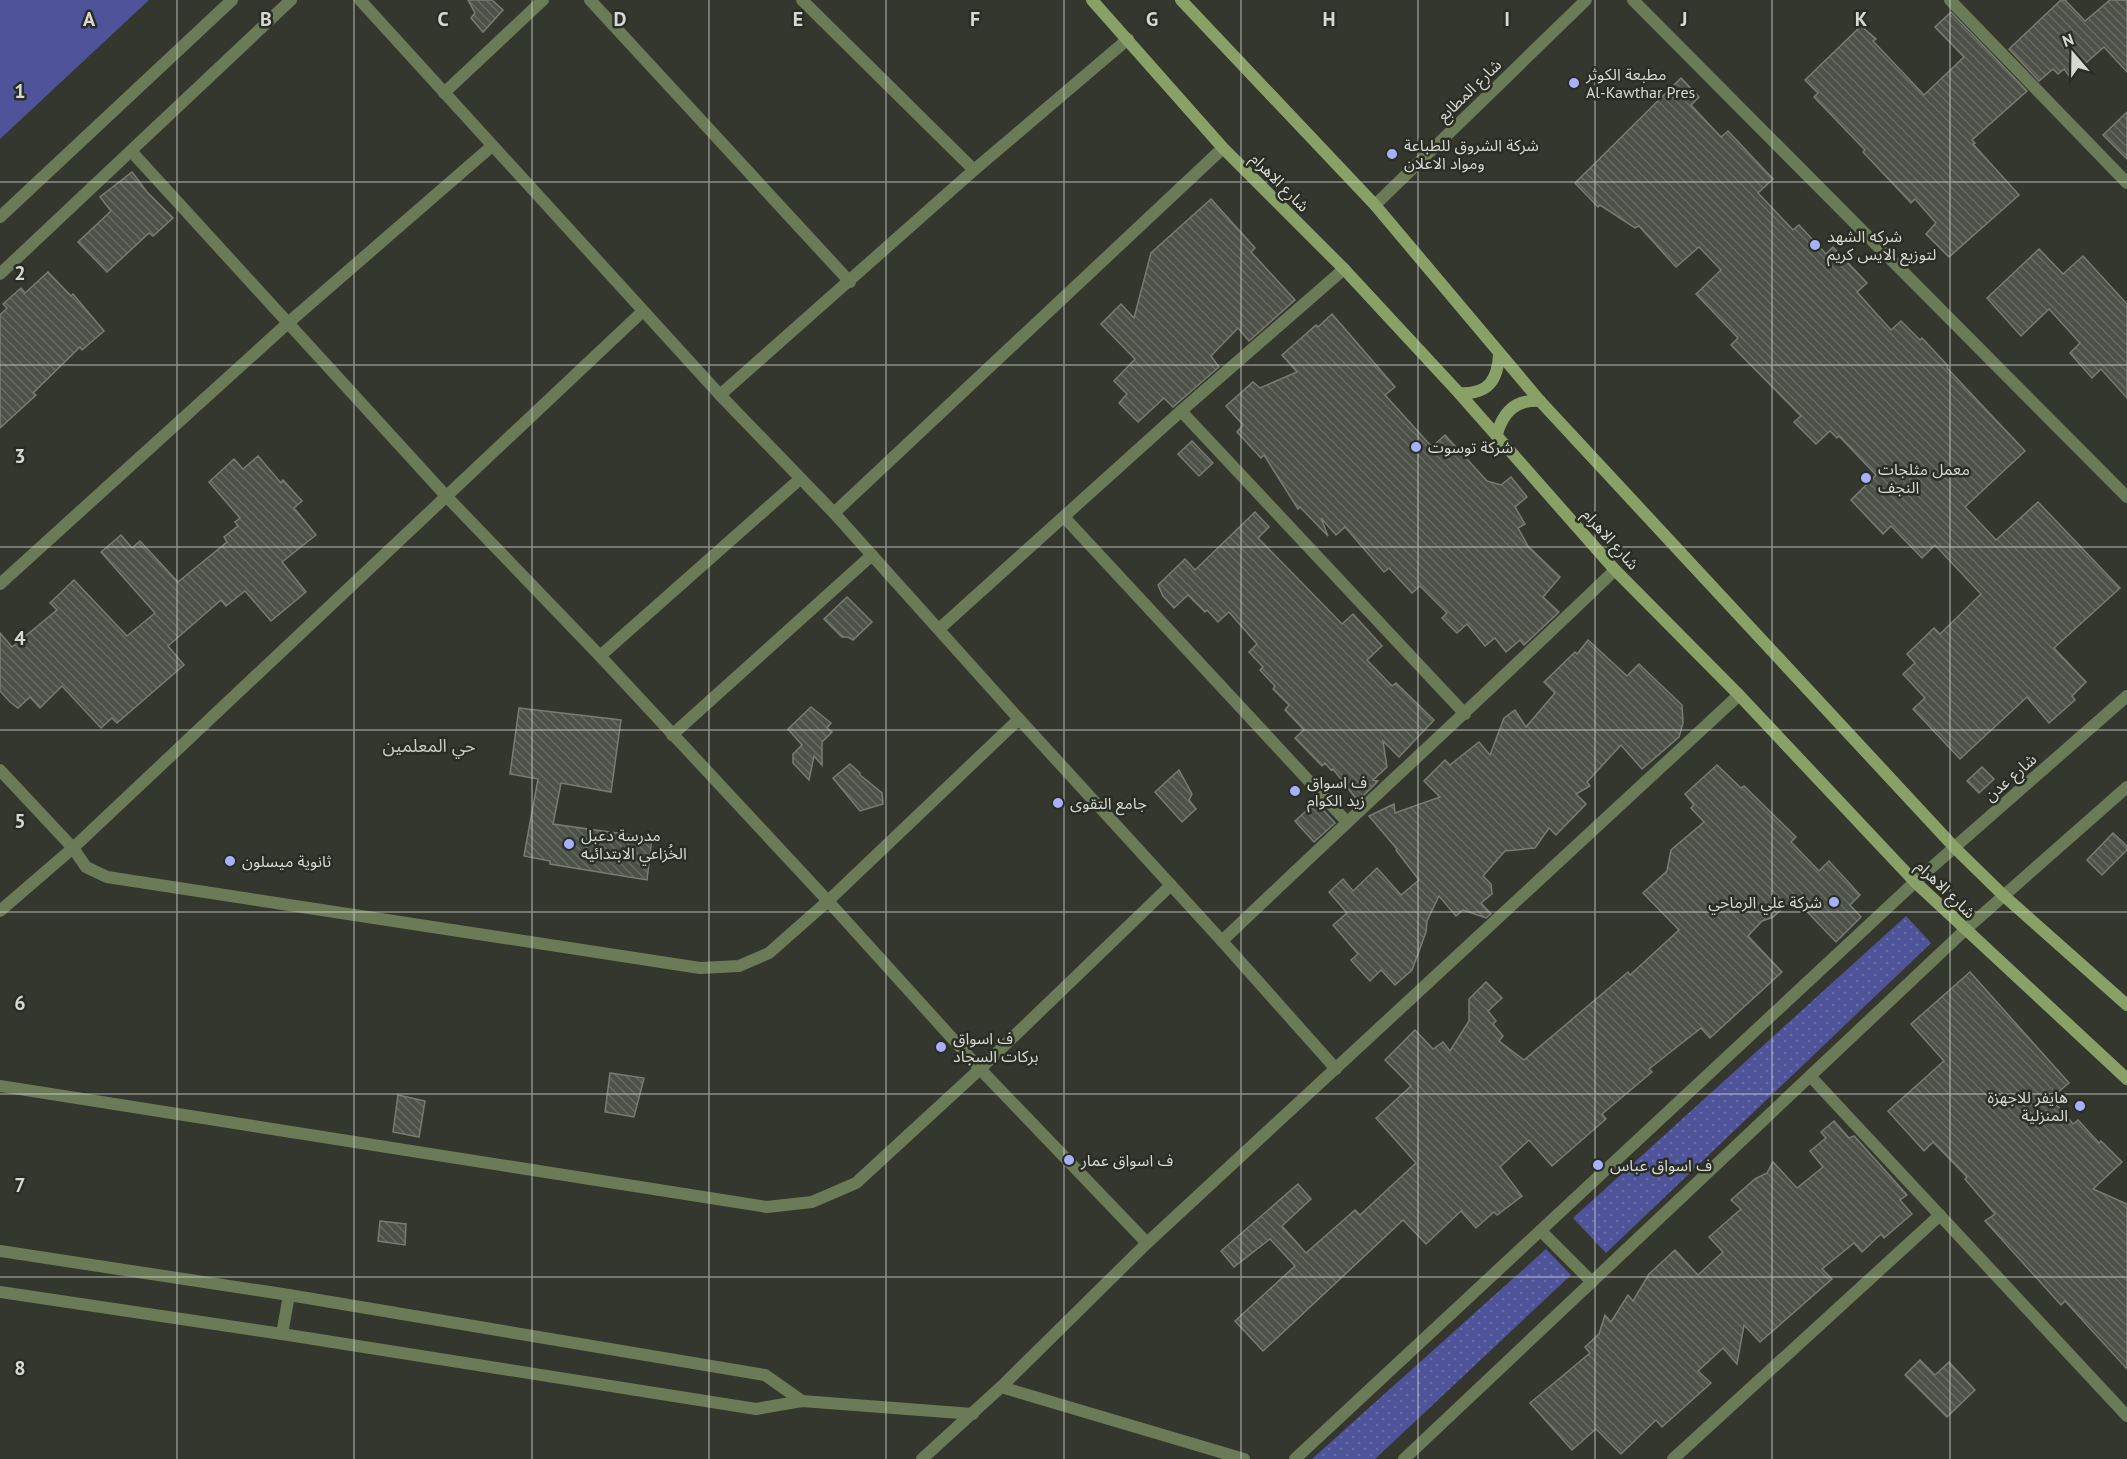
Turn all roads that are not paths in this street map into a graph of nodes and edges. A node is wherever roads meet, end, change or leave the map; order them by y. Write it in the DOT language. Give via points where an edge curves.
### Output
graph roads {
  1 [pos="232,0"];
  2 [pos="291,0"];
  3 [pos="360,0"];
  4 [pos="543,0"];
  5 [pos="590,0"];
  6 [pos="802,0"];
  7 [pos="1092,0"];
  8 [pos="1181,0"];
  9 [pos="1586,0"];
  10 [pos="1633,0"];
  11 [pos="1950,0"];
  12 [pos="1128,39"];
  13 [pos="444,93"];
  14 [pos="492,146"];
  15 [pos="1223,148"];
  16 [pos="131,152"];
  17 [pos="974,170"];
  18 [pos="2127,183"];
  19 [pos="1375,205"];
  20 [pos="0,217"];
  21 [pos="1344,269"];
  22 [pos="0,274"];
  23 [pos="850,282"];
  24 [pos="643,311"];
  25 [pos="288,323"];
  26 [pos="1499,354"];
  27 [pos="1459,393"];
  28 [pos="720,395"];
  29 [pos="1540,400"];
  30 [pos="1180,411"];
  31 [pos="1497,434"];
  32 [pos="800,479"];
  33 [pos="447,497"];
  34 [pos="2127,497"];
  35 [pos="834,513"];
  36 [pos="1064,517"];
  37 [pos="872,555"];
  38 [pos="1615,570"];
  39 [pos="0,584"];
  40 [pos="939,629"];
  41 [pos="600,656"];
  42 [pos="1739,695"];
  43 [pos="2127,696"];
  44 [pos="1465,714"];
  45 [pos="1019,719"];
  46 [pos="672,735"];
  47 [pos="0,770"];
  48 [pos="2127,787"];
  49 [pos="1347,822"];
  50 [pos="73,848"];
  51 [pos="1955,848"];
  52 [pos="1915,882"];
  53 [pos="1171,885"];
  54 [pos="2003,896"];
  55 [pos="828,902"];
  56 [pos="0,911"];
  57 [pos="1965,930"];
  58 [pos="1222,941"];
  59 [pos="2127,1005"];
  60 [pos="980,1069"];
  61 [pos="1336,1069"];
  62 [pos="1811,1077"];
  63 [pos="2127,1079"];
  64 [pos="0,1086"];
  65 [pos="1940,1215"];
  66 [pos="1541,1231"];
  67 [pos="1147,1243"];
  68 [pos="0,1251"];
  69 [pos="1592,1282"];
  70 [pos="0,1292"];
  71 [pos="289,1295"];
  72 [pos="282,1334"];
  73 [pos="1001,1387"];
  74 [pos="802,1401"];
  75 [pos="973,1414"];
  76 [pos="2127,1416"];
  77 [pos="922,1459"];
  78 [pos="1244,1459"];
  79 [pos="1295,1459"];
  80 [pos="1404,1459"];
  81 [pos="1673,1459"];
  1 -- 20 [label="street"];
  2 -- 16 [label="street"];
  3 -- 13 [label="street"];
  4 -- 13 [label="street"];
  5 -- 23 [label="street"];
  6 -- 17 [label="street"];
  7 -- 12 [label="main road, شارع الاهرام"];
  8 -- 19 [label="main road"];
  9 -- 19 [label="street, شارع المطابع"];
  10 -- 34 [label="street"];
  11 -- 18 [label="street"];
  12 -- 15 [label="main road, شارع الاهرام"];
  12 -- 17 [label="street"];
  13 -- 14 [label="street"];
  14 -- 24 [label="street"];
  14 -- 25 [label="street"];
  15 -- 21 [label="main road, شارع الاهرام"];
  15 -- 35 [label="street"];
  16 -- 22 [label="street"];
  16 -- 25 [label="street"];
  17 -- 23 [label="street"];
  19 -- 26 [label="main road"];
  21 -- 27 [label="main road, شارع الاهرام"];
  21 -- 30 [label="street"];
  23 -- 28 [label="street"];
  24 -- 28 [label="street"];
  24 -- 33 [label="street"];
  25 -- 33 [label="street"];
  25 -- 39 [label="street"];
  26 -- 27 [label="main road" via="1496,378 1491,384 1480,391"];
  26 -- 29 [label="main road"];
  27 -- 31 [label="main road, شارع الاهرام"];
  28 -- 32 [label="street"];
  29 -- 31 [label="main road" via="1514,406 1500,423"];
  29 -- 51 [label="main road"];
  30 -- 36 [label="street"];
  30 -- 44 [label="street"];
  31 -- 38 [label="main road, شارع الاهرام"];
  32 -- 35 [label="street"];
  32 -- 41 [label="street"];
  33 -- 41 [label="street"];
  33 -- 50 [label="street"];
  35 -- 37 [label="street"];
  36 -- 40 [label="street"];
  36 -- 49 [label="street"];
  37 -- 40 [label="street"];
  37 -- 46 [label="street"];
  38 -- 42 [label="main road, شارع الاهرام"];
  38 -- 44 [label="street"];
  40 -- 45 [label="street"];
  41 -- 46 [label="street"];
  42 -- 52 [label="main road, شارع الاهرام"];
  42 -- 61 [label="street"];
  43 -- 51 [label="street, شارع عدن"];
  44 -- 49 [label="street"];
  45 -- 53 [label="street"];
  45 -- 55 [label="street"];
  46 -- 55 [label="street"];
  47 -- 50 [label="street"];
  48 -- 54 [label="street"];
  49 -- 58 [label="street"];
  50 -- 55 [label="street" via="86,867 107,877 700,968 738,966 769,953"];
  50 -- 56 [label="street"];
  51 -- 52 [label="street, شارع عدن"];
  51 -- 54 [label="main road"];
  52 -- 57 [label="main road, شارع الاهرام"];
  52 -- 66 [label="street, شارع عدن"];
  53 -- 58 [label="street"];
  53 -- 60 [label="street"];
  54 -- 57 [label="street"];
  54 -- 59 [label="main road"];
  55 -- 60 [label="street"];
  57 -- 62 [label="street"];
  57 -- 63 [label="main road, شارع الاهرام"];
  58 -- 61 [label="street"];
  60 -- 64 [label="street" via="856,1183 812,1202 767,1207"];
  60 -- 67 [label="street"];
  61 -- 67 [label="street"];
  62 -- 65 [label="street"];
  62 -- 69 [label="street"];
  65 -- 76 [label="street"];
  65 -- 81 [label="street"];
  66 -- 69 [label="street"];
  66 -- 79 [label="street, شارع عدن"];
  67 -- 73 [label="street"];
  68 -- 71 [label="street"];
  69 -- 80 [label="street"];
  70 -- 72 [label="street"];
  71 -- 72 [label="street"];
  71 -- 74 [label="street" via="765,1375"];
  72 -- 74 [label="street" via="756,1408"];
  73 -- 75 [label="street"];
  73 -- 78 [label="street"];
  74 -- 75 [label="street"];
  75 -- 77 [label="street"];
}
